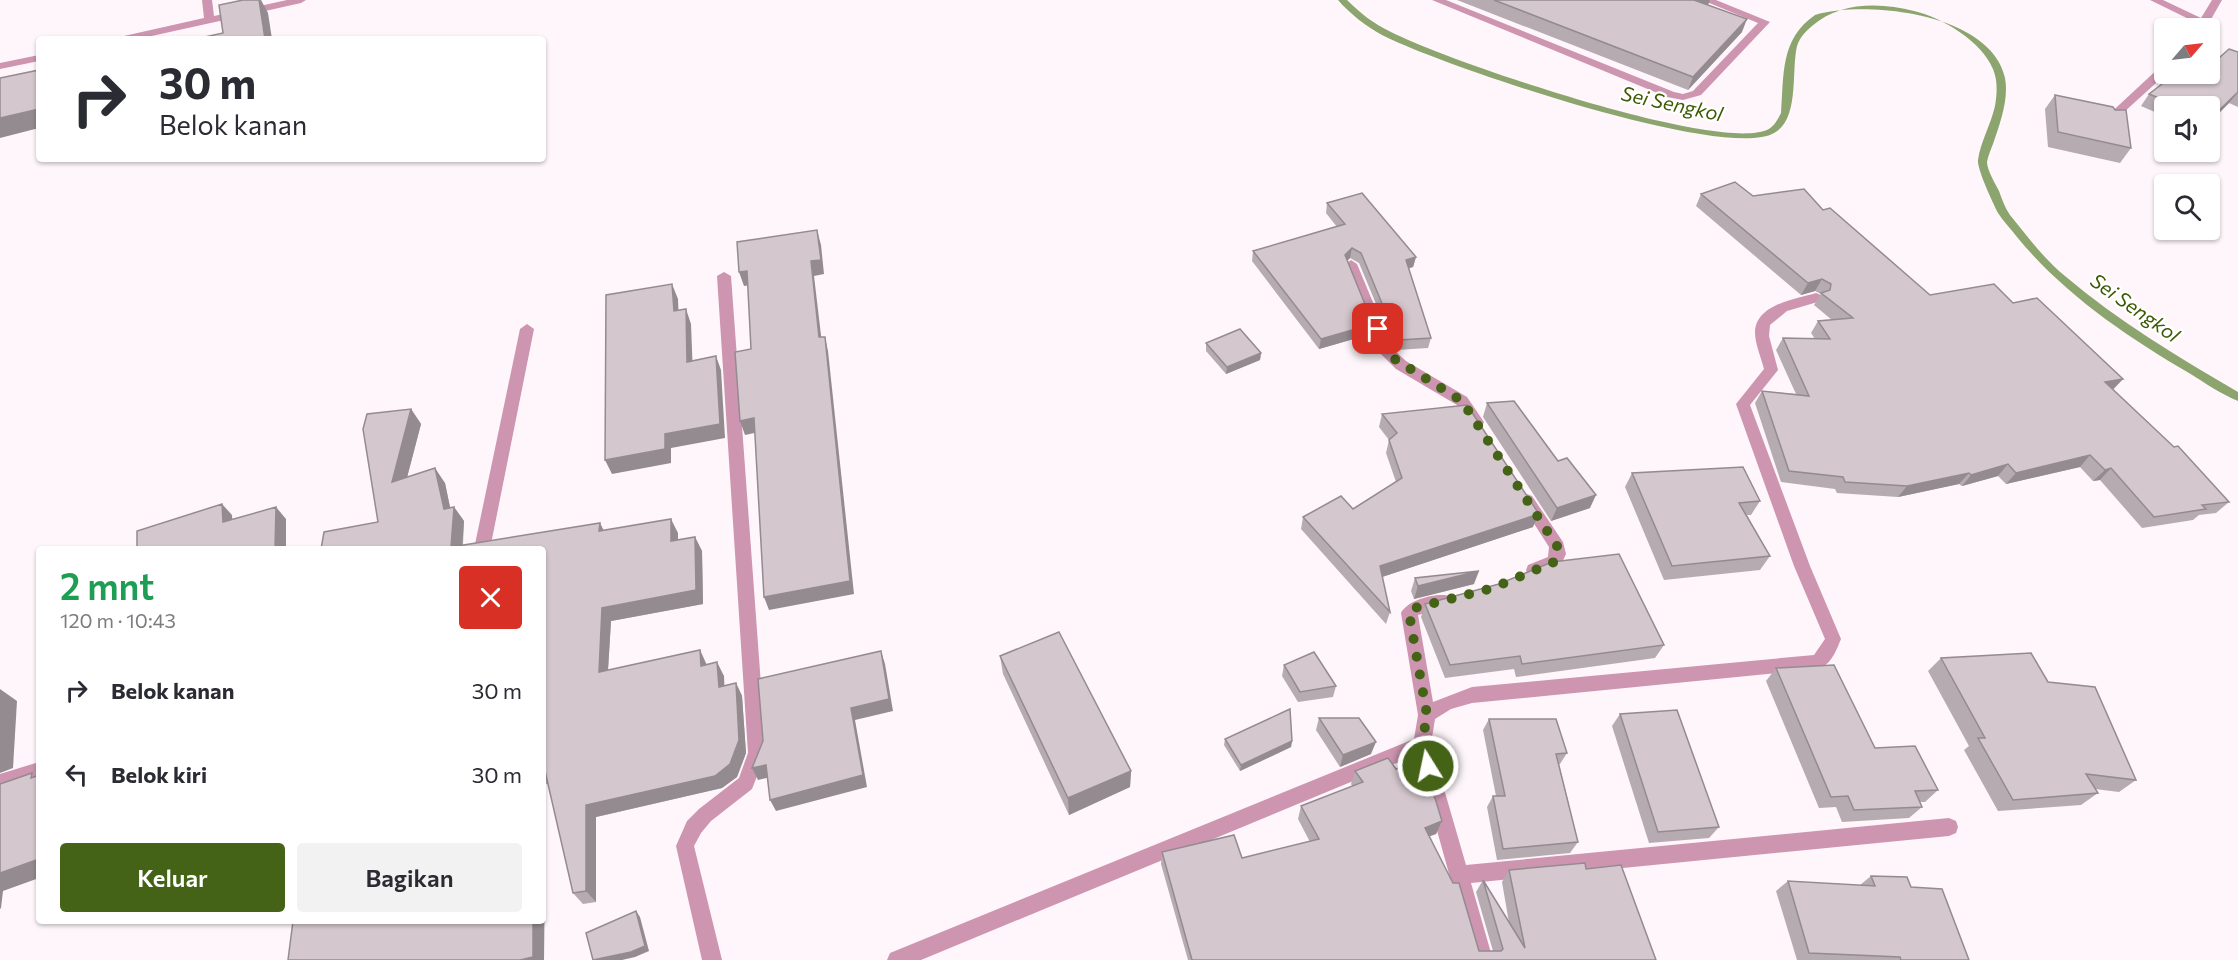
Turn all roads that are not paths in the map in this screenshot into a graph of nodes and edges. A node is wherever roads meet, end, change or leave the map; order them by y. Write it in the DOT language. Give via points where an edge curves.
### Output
graph roads {
  1 [pos="207,0"];
  2 [pos="301,0"];
  3 [pos="1437,0"];
  4 [pos="1707,0"];
  5 [pos="1731,0"];
  6 [pos="2155,0"];
  7 [pos="2217,0"];
  8 [pos="2187,18"];
  9 [pos="2207,18"];
  10 [pos="209,20"];
  11 [pos="1765,22"];
  12 [pos="137,36"];
  13 [pos="36,59"];
  14 [pos="0,66"];
  15 [pos="2154,78"];
  16 [pos="2109,120"];
  17 [pos="1351,264"];
  18 [pos="724,276"];
  19 [pos="1816,298"];
  20 [pos="527,329"];
  21 [pos="1486,437"];
  22 [pos="1519,487"];
  23 [pos="483,546"];
  24 [pos="1523,575"];
  25 [pos="1461,596"];
  26 [pos="1427,715"];
  27 [pos="1422,744"];
  28 [pos="36,771"];
  29 [pos="0,782"];
  30 [pos="1948,827"];
  31 [pos="1458,875"];
  32 [pos="712,960"];
  33 [pos="897,960"];
  34 [pos="1483,960"];
  1 -- 10 [label="street"];
  2 -- 10 [label="street"];
  3 -- 11 [label="street" via="1683,97 1697,93"];
  4 -- 11 [label="street"];
  5 -- 11 [label="street"];
  6 -- 8 [label="street"];
  7 -- 9 [label="street"];
  10 -- 12 [label="street"];
  13 -- 14 [label="street"];
  15 -- 16 [label="street"];
  17 -- 21 [label="street" via="1386,351 1401,365 1462,401"];
  18 -- 32 [label="street" via="757,753 746,783 705,815 685,846"];
  19 -- 26 [label="street" via="1775,311 1766,320 1762,331 1771,370 1743,404 1833,639 1818,662 1472,695 1446,703"];
  20 -- 23 [label="street"];
  22 -- 24 [label="street" via="1557,546 1558,554 1554,562"];
  25 -- 26 [label="street" via="1409,613"];
  26 -- 27 [label="street"];
  27 -- 31 [label="street"];
  27 -- 33 [label="street"];
  28 -- 29 [label="street"];
  30 -- 31 [label="street"];
  31 -- 34 [label="street"];
}
